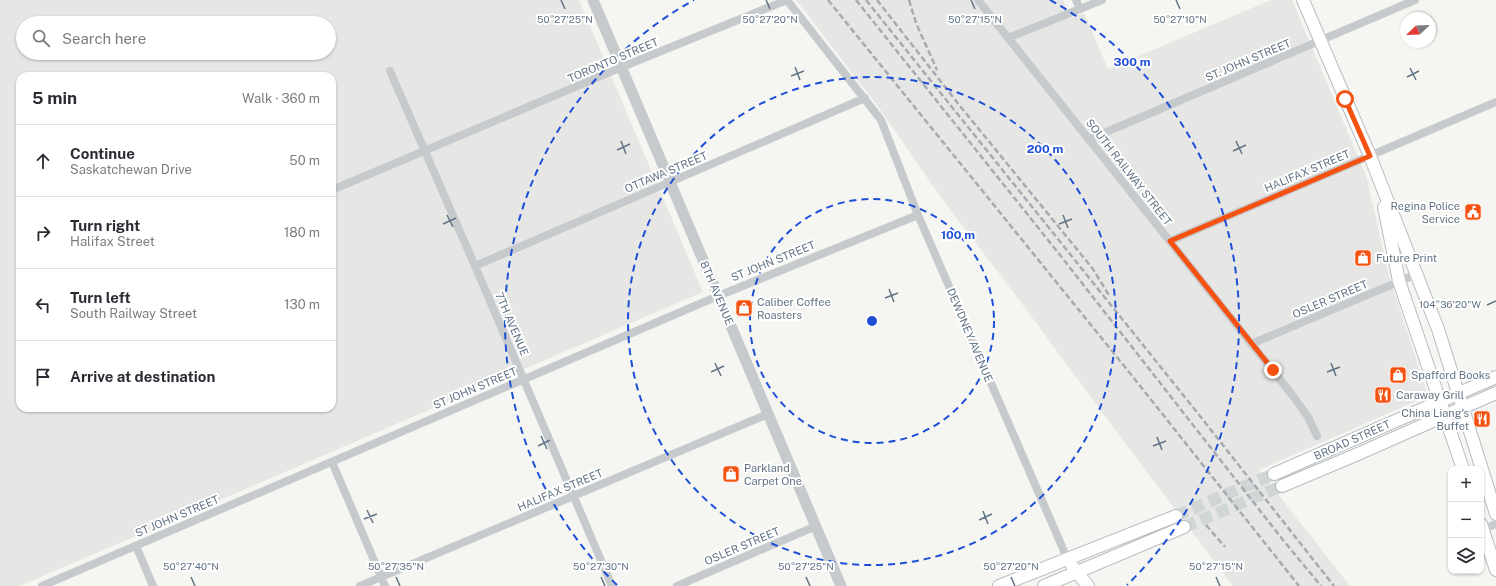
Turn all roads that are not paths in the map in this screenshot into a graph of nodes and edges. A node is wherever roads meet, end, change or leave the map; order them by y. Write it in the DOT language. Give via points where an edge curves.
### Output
graph roads {
  1 [pos="594,0"];
  2 [pos="978,0"];
  3 [pos="1076,0"];
  4 [pos="1102,0"];
  5 [pos="1303,0"];
  6 [pos="1415,0"];
  7 [pos="1080,9"];
  8 [pos="1008,38"];
  9 [pos="1320,41"];
  10 [pos="622,67"];
  11 [pos="390,71"];
  12 [pos="865,98"];
  13 [pos="1496,102"];
  14 [pos="1090,139"];
  15 [pos="425,151"];
  16 [pos="1370,156"];
  17 [pos="670,182"];
  18 [pos="336,188"];
  19 [pos="918,215"];
  20 [pos="1170,241"];
  21 [pos="475,266"];
  22 [pos="1417,274"];
  23 [pos="1400,281"];
  24 [pos="718,296"];
  25 [pos="1252,344"];
  26 [pos="1496,377"];
  27 [pos="524,379"];
  28 [pos="1458,393"];
  29 [pos="1496,393"];
  30 [pos="1441,400"];
  31 [pos="1462,408"];
  32 [pos="768,414"];
  33 [pos="1446,416"];
  34 [pos="1317,436"];
  35 [pos="332,462"];
  36 [pos="1462,466"];
  37 [pos="1274,474"];
  38 [pos="1282,486"];
  39 [pos="573,497"];
  40 [pos="1496,514"];
  41 [pos="1176,516"];
  42 [pos="1496,524"];
  43 [pos="816,526"];
  44 [pos="1484,526"];
  45 [pos="1184,527"];
  46 [pos="1484,532"];
  47 [pos="136,546"];
  48 [pos="1067,558"];
  49 [pos="1496,570"];
  50 [pos="1076,572"];
  51 [pos="381,577"];
  52 [pos="42,586"];
  53 [pos="153,586"];
  54 [pos="360,586"];
  55 [pos="385,586"];
  56 [pos="612,586"];
  57 [pos="676,586"];
  58 [pos="841,586"];
  59 [pos="999,586"];
  60 [pos="1044,586"];
  61 [pos="1077,586"];
  62 [pos="1088,586"];
  1 -- 10 [label="street, 8TH AVENUE"];
  2 -- 8 [label="street, SOUTH RAILWAY STREET"];
  3 -- 7 [label="street"];
  4 -- 7 [label="street"];
  5 -- 9 [label="main road"];
  6 -- 9 [label="street, ST. JOHN STREET"];
  7 -- 8 [label="street"];
  8 -- 14 [label="street, SOUTH RAILWAY STREET"];
  9 -- 14 [label="street, ST. JOHN STREET"];
  9 -- 16 [label="main road"];
  10 -- 12 [label="street, TORONTO STREET" via="787,0"];
  10 -- 15 [label="street, TORONTO STREET"];
  10 -- 17 [label="street, 8TH AVENUE"];
  11 -- 15 [label="street, 7TH AVENUE"];
  12 -- 17 [label="street, OTTAWA STREET"];
  12 -- 19 [label="street, DEWDNEY AVENUE" via="881,120"];
  13 -- 16 [label="street, HALIFAX STREET"];
  14 -- 20 [label="street, SOUTH RAILWAY STREET"];
  15 -- 18 [label="street, TORONTO STREET"];
  15 -- 21 [label="street, 7TH AVENUE"];
  16 -- 20 [label="street, HALIFAX STREET"];
  16 -- 22 [label="main road"];
  16 -- 23 [label="main road"];
  17 -- 21 [label="street, OTTAWA STREET"];
  17 -- 24 [label="street, 8TH AVENUE"];
  19 -- 24 [label="street, ST JOHN STREET"];
  19 -- 48 [label="street, DEWDNEY AVENUE"];
  20 -- 25 [label="street, SOUTH RAILWAY STREET"];
  21 -- 27 [label="street, 7TH AVENUE"];
  22 -- 23 [label="street, OSLER STREET"];
  22 -- 28 [label="main road"];
  23 -- 25 [label="street, OSLER STREET"];
  23 -- 30 [label="main road"];
  24 -- 27 [label="street, ST JOHN STREET"];
  24 -- 32 [label="street, 8TH AVENUE"];
  25 -- 34 [label="street, SOUTH RAILWAY STREET" via="1294,396"];
  26 -- 28 [label="main road, BROAD STREET"];
  27 -- 35 [label="street, ST JOHN STREET"];
  27 -- 39 [label="street, 7TH AVENUE"];
  28 -- 30 [label="main road, BROAD STREET"];
  28 -- 31 [label="main road"];
  29 -- 31 [label="main road, BROAD STREET"];
  30 -- 33 [label="main road"];
  30 -- 37 [label="main road, BROAD STREET"];
  31 -- 33 [label="main road, BROAD STREET"];
  31 -- 40 [label="main road"];
  32 -- 39 [label="street, HALIFAX STREET"];
  32 -- 43 [label="street, 8TH AVENUE"];
  33 -- 36 [label="main road"];
  33 -- 38 [label="main road, BROAD STREET"];
  35 -- 47 [label="street, ST JOHN STREET"];
  35 -- 51 [label="street"];
  39 -- 51 [label="street, HALIFAX STREET"];
  39 -- 56 [label="street, 7TH AVENUE"];
  41 -- 48 [label="main road"];
  42 -- 44 [label="street"];
  43 -- 57 [label="street, OSLER STREET"];
  43 -- 58 [label="street, 8TH AVENUE"];
  45 -- 50 [label="main road"];
  46 -- 49 [label="main road"];
  47 -- 52 [label="street, ST JOHN STREET"];
  47 -- 53 [label="street"];
  48 -- 50 [label="main road, DEWDNEY AVENUE"];
  48 -- 59 [label="main road"];
  50 -- 60 [label="main road"];
  50 -- 61 [label="main road, DEWDNEY AVENUE"];
  50 -- 62 [label="main road, DEWDNEY AVENUE"];
  51 -- 54 [label="street, HALIFAX STREET"];
  51 -- 55 [label="street"];
}
